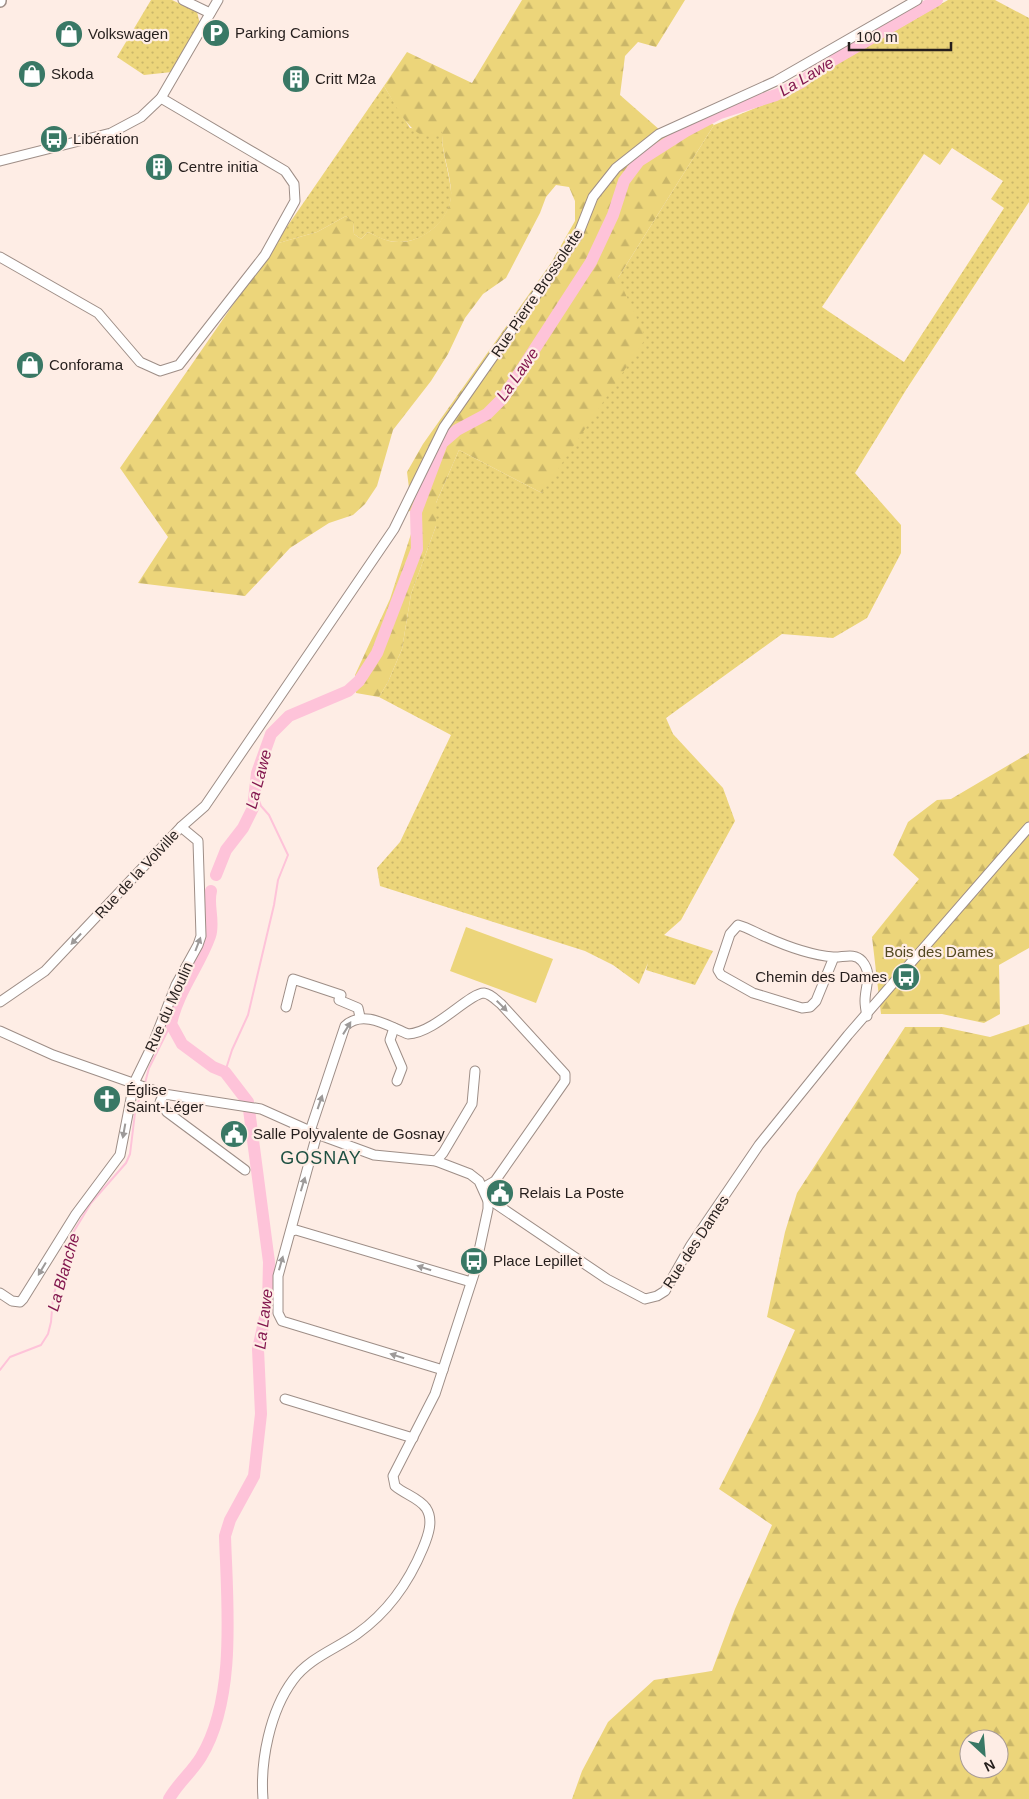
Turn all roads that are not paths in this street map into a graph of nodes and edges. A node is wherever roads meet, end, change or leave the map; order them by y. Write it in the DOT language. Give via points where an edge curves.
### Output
graph roads {
  1 [pos="184,0"];
  2 [pos="218,0"];
  3 [pos="917,0"];
  4 [pos="210,13"];
  5 [pos="161,98"];
  6 [pos="0,153"];
  7 [pos="18,155"];
  8 [pos="0,161"];
  9 [pos="0,257"];
  10 [pos="257,731"];
  11 [pos="181,827"];
  12 [pos="1029,827"];
  13 [pos="834,957"];
  14 [pos="0,1002"];
  15 [pos="286,1008"];
  16 [pos="867,1016"];
  17 [pos="360,1017"];
  18 [pos="394,1028"];
  19 [pos="0,1031"];
  20 [pos="476,1071"];
  21 [pos="397,1081"];
  22 [pos="141,1086"];
  23 [pos="164,1094"];
  24 [pos="314,1133"];
  25 [pos="436,1161"];
  26 [pos="245,1170"];
  27 [pos="483,1188"];
  28 [pos="488,1201"];
  29 [pos="290,1231"];
  30 [pos="471,1282"];
  31 [pos="0,1293"];
  32 [pos="443,1370"];
  33 [pos="285,1399"];
  34 [pos="413,1438"];
  35 [pos="263,1799"];
  1 -- 4 [label="street"];
  2 -- 4 [label="street"];
  3 -- 10 [label="street, Rue Pierre Brossolette" via="776,80 659,134 616,168 593,197 578,235 433,446 394,529"];
  4 -- 5 [label="street"];
  5 -- 7 [label="street" via="148,112 121,129"];
  5 -- 9 [label="street" via="285,171 294,184 295,201 265,254 180,364 160,370 140,362 98,313"];
  6 -- 7 [label="street"];
  7 -- 8 [label="street"];
  10 -- 11 [label="street, Rue de la Volville" via="205,806"];
  11 -- 14 [label="street, Rue de la Volville, one-way" via="45,971"];
  22 -- 11 [label="street, Rue du Moulin, one-way" via="176,985 198,945 202,918 198,841"];
  12 -- 16 [label="street, Rue des Dames"];
  13 -- 13 [label="street" via="816,1001 810,1007 802,1008 753,993 721,976 718,970 730,934 738,926 790,946"];
  13 -- 16 [label="street" via="861,959 869,979 865,1000"];
  15 -- 17 [label="street" via="293,979 341,995 339,1000 358,1008"];
  16 -- 28 [label="street, Rue des Dames" via="759,1145 691,1245 665,1291 658,1296 645,1298 607,1279"];
  17 -- 18 [label="street"];
  24 -- 17 [label="street, one-way" via="346,1026"];
  18 -- 21 [label="street" via="390,1040 402,1068"];
  18 -- 27 [label="street, one-way" via="414,1034 440,1022 475,996 489,994 565,1074 565,1081 496,1181"];
  19 -- 22 [label="street" via="53,1055"];
  20 -- 25 [label="street" via="472,1104"];
  22 -- 23 [label="street"];
  22 -- 31 [label="street, Rue du Moulin, one-way" via="120,1155 76,1214 20,1302"];
  23 -- 24 [label="street" via="249,1107"];
  23 -- 26 [label="street" via="160,1102 166,1112"];
  24 -- 25 [label="street" via="374,1155"];
  29 -- 24 [label="street, one-way"];
  25 -- 27 [label="street" via="476,1177"];
  27 -- 28 [label="street"];
  28 -- 30 [label="street"];
  30 -- 29 [label="street, one-way" via="296,1230"];
  32 -- 29 [label="street, one-way" via="282,1321 278,1313 278,1276"];
  30 -- 32 [label="street"];
  32 -- 34 [label="street"];
  33 -- 34 [label="street"];
  34 -- 35 [label="street" via="393,1481 428,1511 430,1528 419,1558 402,1588 376,1618 293,1678 278,1706 270,1734 263,1769"];
}
